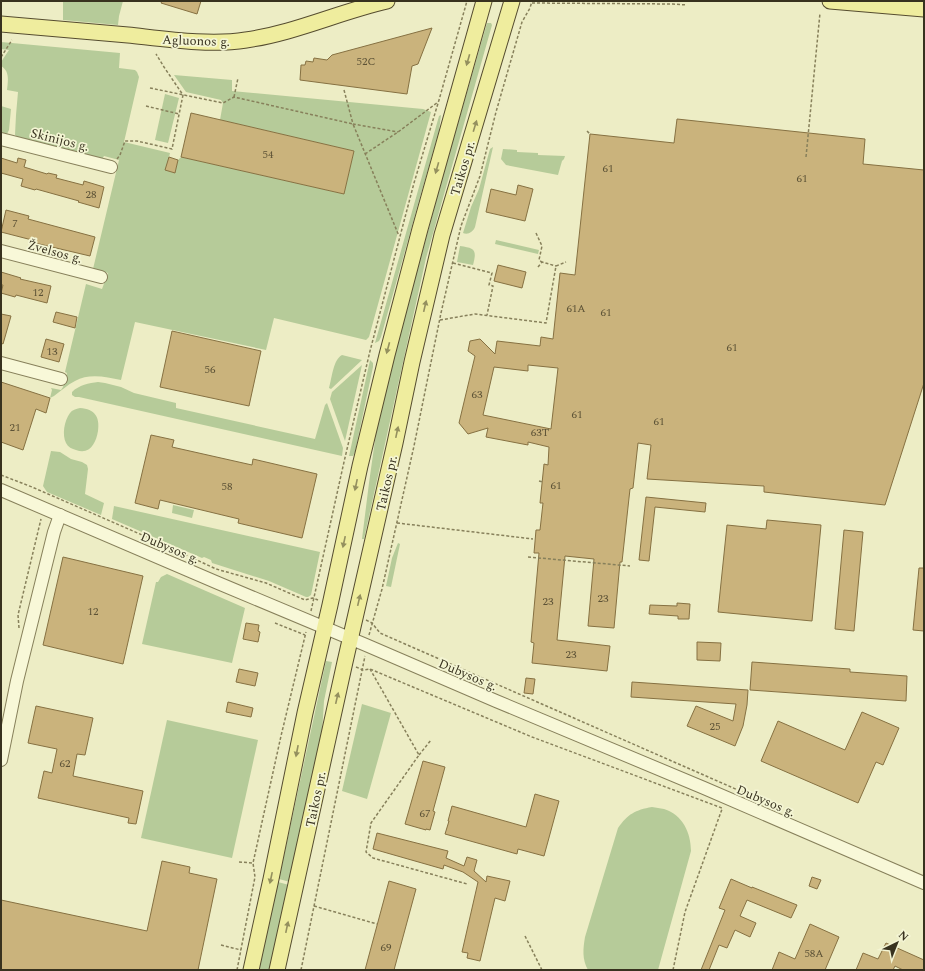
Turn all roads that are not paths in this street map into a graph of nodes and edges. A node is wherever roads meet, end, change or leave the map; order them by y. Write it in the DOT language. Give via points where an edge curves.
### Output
graph roads {
  1 [pos="387,1"];
  2 [pos="484,1"];
  3 [pos="512,1"];
  4 [pos="830,1"];
  5 [pos="924,9"];
  6 [pos="1,24"];
  7 [pos="1,139"];
  8 [pos="111,167"];
  9 [pos="1,251"];
  10 [pos="101,277"];
  11 [pos="1,363"];
  12 [pos="61,379"];
  13 [pos="1,490"];
  14 [pos="60,515"];
  15 [pos="325,628"];
  16 [pos="351,638"];
  17 [pos="1,760"];
  18 [pos="924,883"];
  19 [pos="251,970"];
  20 [pos="277,970"];
  1 -- 6 [label="main road, Agluonos g." via="286,32 245,41 178,40"];
  2 -- 15 [label="main road, Taikos pr., one-way" via="387,355"];
  16 -- 3 [label="main road, Taikos pr., one-way" via="442,235"];
  4 -- 5 [label="main road"];
  7 -- 8 [label="street, Skinijos g."];
  9 -- 10 [label="street, Žvelsos g."];
  11 -- 12 [label="street"];
  13 -- 14 [label="street, Dubysos g."];
  14 -- 15 [label="street, Dubysos g."];
  14 -- 17 [label="street" via="17,681"];
  15 -- 16 [label="street, Dubysos g."];
  15 -- 19 [label="main road, Taikos pr., one-way"];
  16 -- 18 [label="street, Dubysos g." via="723,803"];
  20 -- 16 [label="main road, Taikos pr., one-way"];
}
